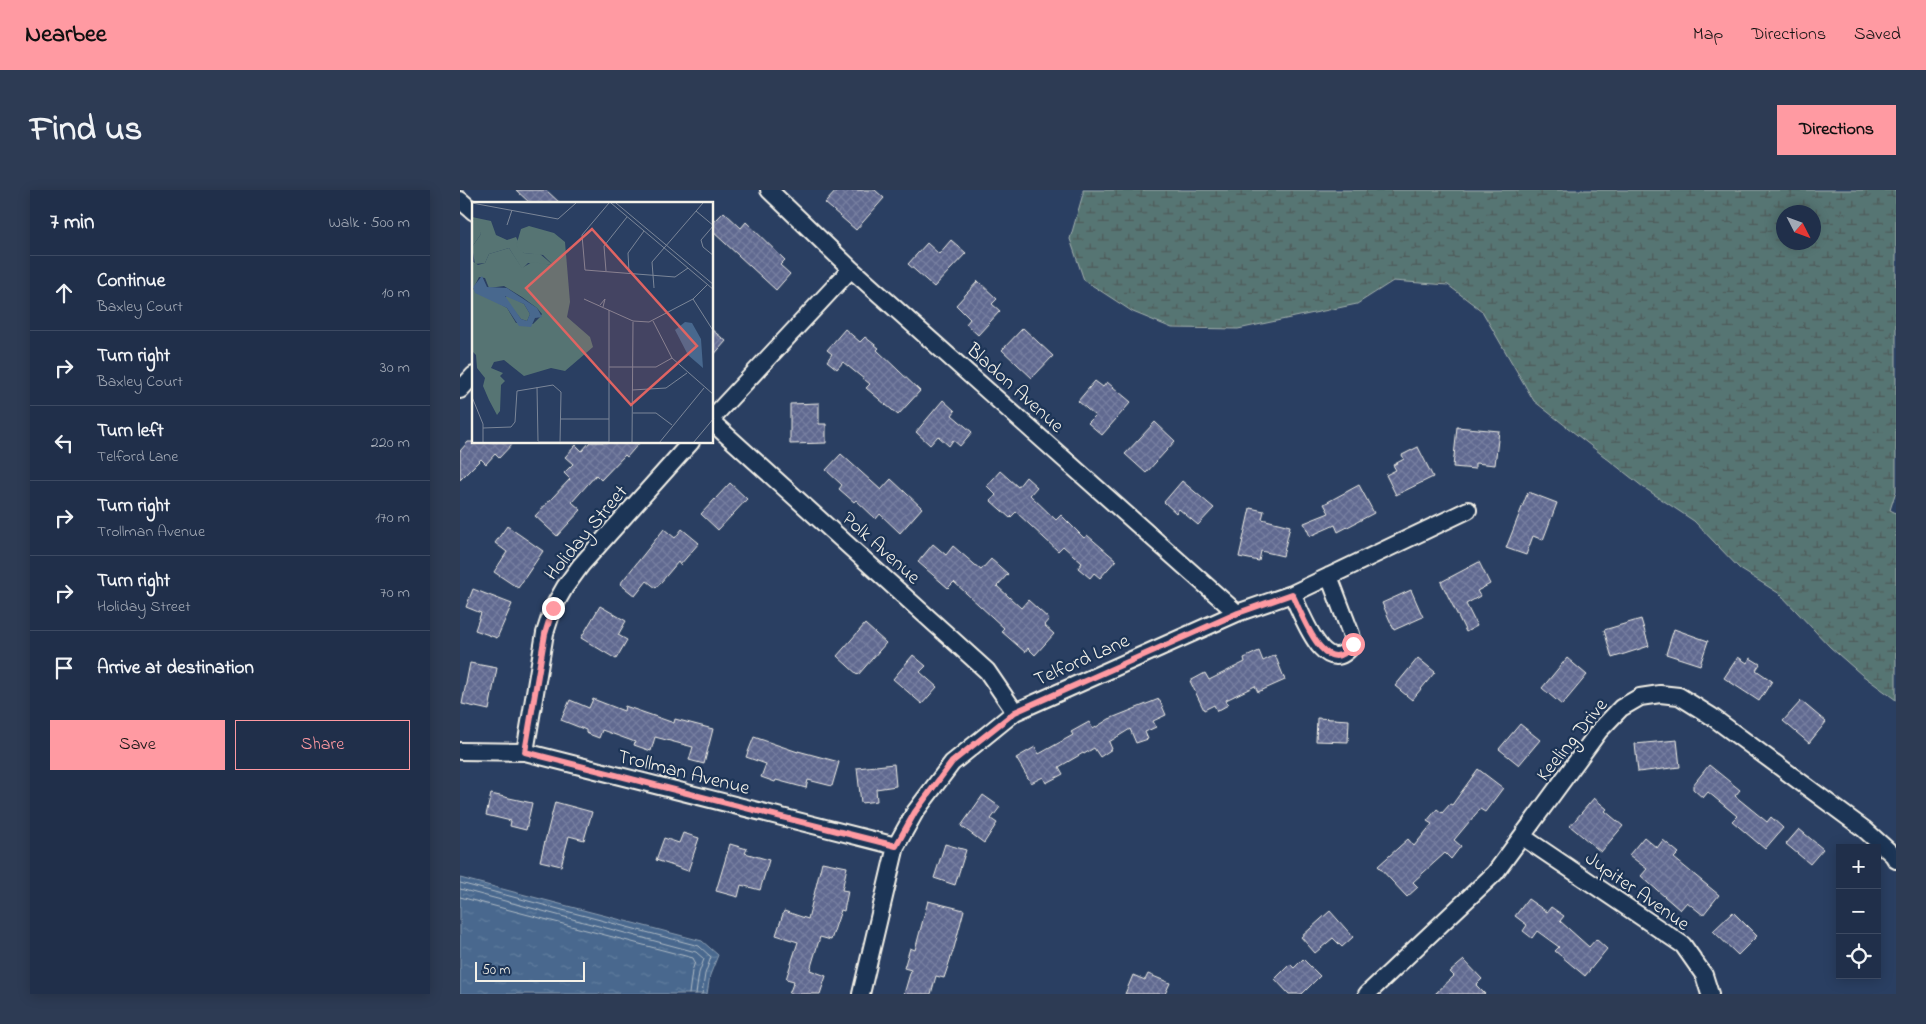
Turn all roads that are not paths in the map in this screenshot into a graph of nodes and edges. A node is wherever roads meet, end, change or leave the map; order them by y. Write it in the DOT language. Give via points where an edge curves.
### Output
graph roads {
  1 [pos="775,192"];
  2 [pos="460,200"];
  3 [pos="472,210"];
  4 [pos="851,269"];
  5 [pos="472,377"];
  6 [pos="460,390"];
  7 [pos="714,418"];
  8 [pos="714,422"];
  9 [pos="689,444"];
  10 [pos="1468,510"];
  11 [pos="1329,576"];
  12 [pos="1292,594"];
  13 [pos="1238,613"];
  14 [pos="1015,712"];
  15 [pos="460,751"];
  16 [pos="525,752"];
  17 [pos="1523,837"];
  18 [pos="896,846"];
  19 [pos="1896,860"];
  20 [pos="1376,992"];
  21 [pos="861,994"];
  22 [pos="1710,994"];
  1 -- 4 [label="street, Bladon Avenue"];
  2 -- 3 [label="street"];
  4 -- 7 [label="street"];
  4 -- 13 [label="street, Bladon Avenue"];
  5 -- 6 [label="street"];
  8 -- 14 [label="street, Polk Avenue" via="986,671"];
  9 -- 16 [label="street, Holiday Street" via="564,587 545,634"];
  10 -- 11 [label="street, Telford Lane"];
  11 -- 12 [label="street, Telford Lane"];
  11 -- 12 [label="street" via="1353,644 1342,655 1326,654 1318,647"];
  12 -- 13 [label="street, Telford Lane"];
  13 -- 14 [label="street, Telford Lane"];
  14 -- 18 [label="street, Telford Lane" via="952,762 915,812"];
  15 -- 16 [label="street, Trollman Avenue"];
  16 -- 18 [label="street, Trollman Avenue"];
  17 -- 19 [label="street, Keeling Drive" via="1599,731 1620,708 1640,697 1660,694 1679,696 1711,716 1864,829"];
  17 -- 20 [label="street, Keeling Drive" via="1495,873"];
  17 -- 22 [label="street, Jupiter Avenue" via="1683,945 1704,975"];
  18 -- 21 [label="street, Telford Lane"];
}
